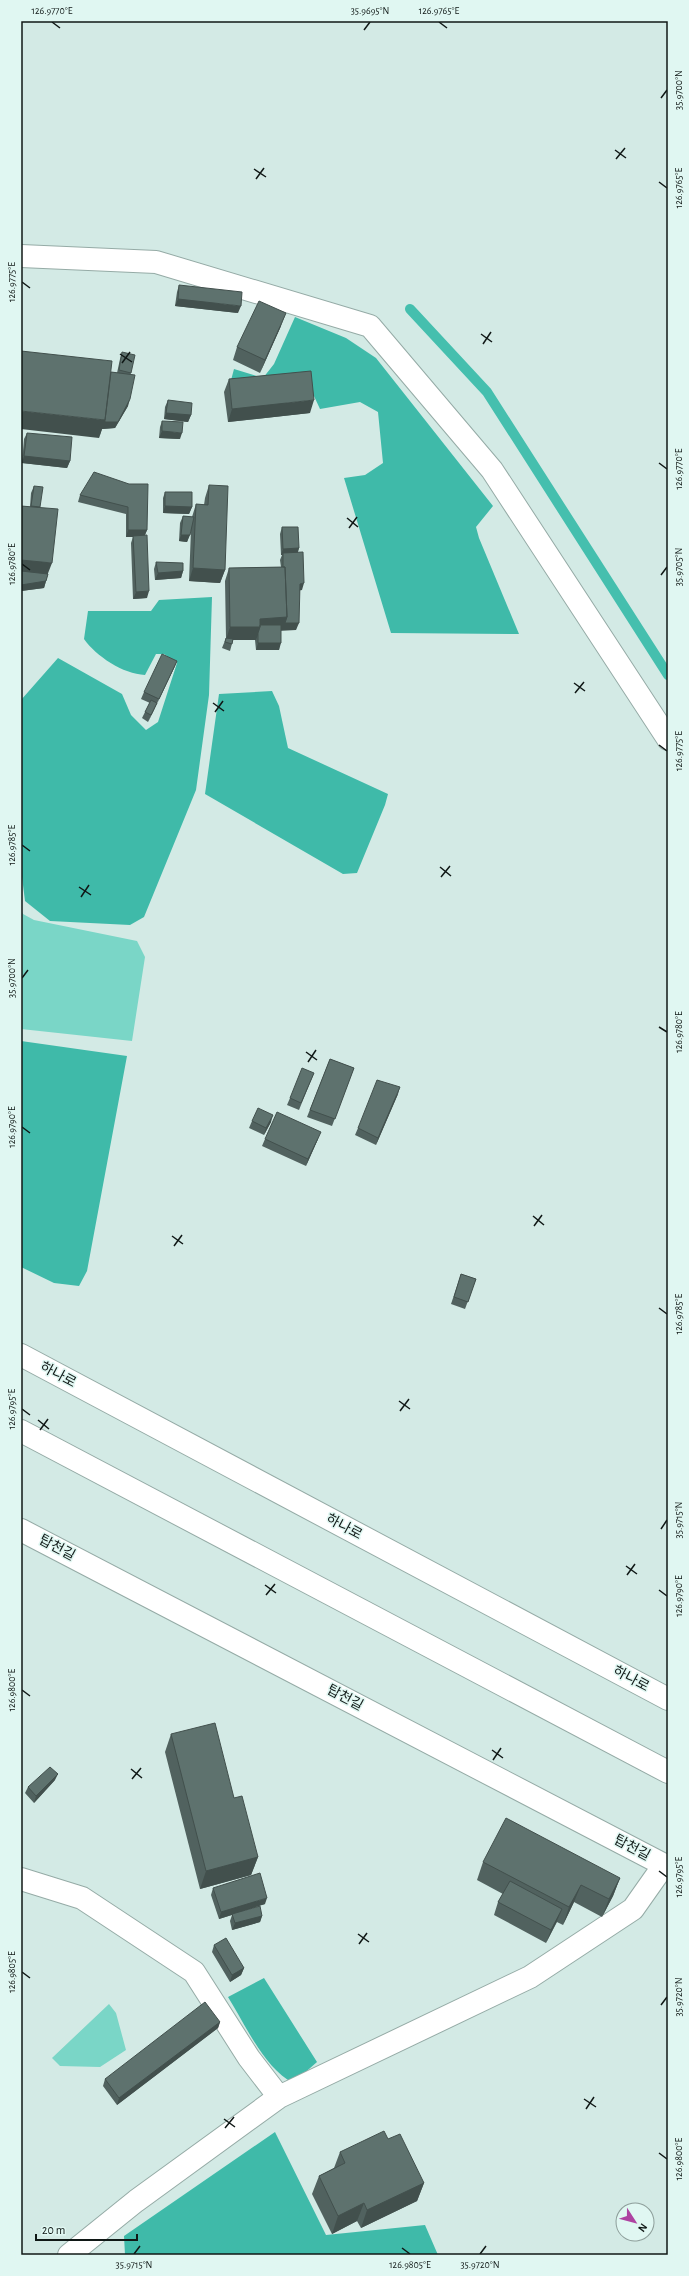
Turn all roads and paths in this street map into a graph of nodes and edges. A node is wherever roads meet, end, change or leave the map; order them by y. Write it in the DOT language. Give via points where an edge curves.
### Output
graph roads {
  1 [pos="21,256"];
  2 [pos="668,739"];
  3 [pos="21,1355"];
  4 [pos="21,1432"];
  5 [pos="21,1530"];
  6 [pos="668,1699"];
  7 [pos="668,1772"];
  8 [pos="666,1866"];
  9 [pos="21,1879"];
  10 [pos="279,2097"];
  11 [pos="69,2255"];
  1 -- 2 [label="street" via="156,262 370,326 492,470"];
  3 -- 6 [label="street, 하나로"];
  4 -- 7 [label="street"];
  5 -- 8 [label="street, 탑천길"];
  8 -- 10 [label="street" via="633,1909 530,1977"];
  9 -- 10 [label="street" via="82,1898 194,1972 248,2058"];
  10 -- 11 [label="street" via="136,2201"];
}
